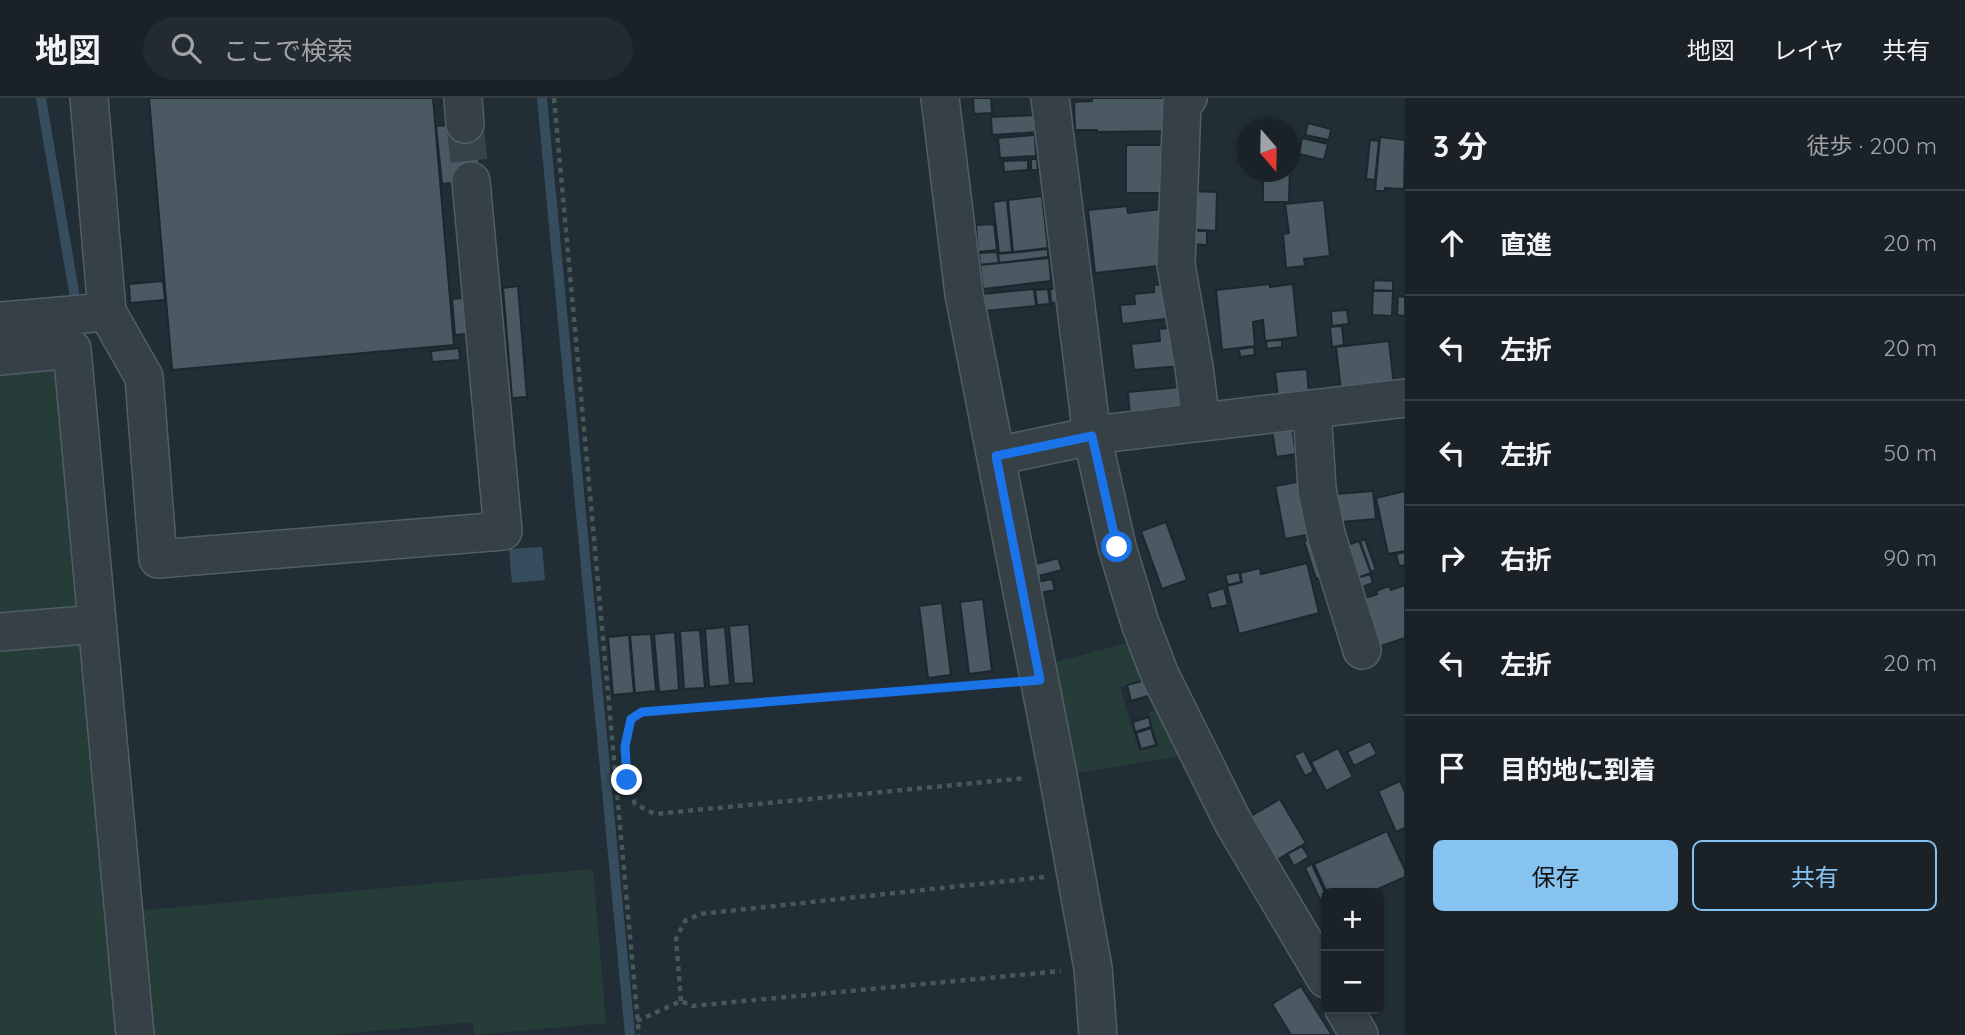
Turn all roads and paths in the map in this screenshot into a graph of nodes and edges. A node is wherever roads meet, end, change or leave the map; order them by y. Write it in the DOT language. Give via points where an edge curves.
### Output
graph roads {
  1 [pos="89,98"];
  2 [pos="554,98"];
  3 [pos="940,98"];
  4 [pos="1050,98"];
  5 [pos="1188,98"];
  6 [pos="471,181"];
  7 [pos="107,312"];
  8 [pos="0,321"];
  9 [pos="0,356"];
  10 [pos="1405,398"];
  11 [pos="1312,409"];
  12 [pos="1201,422"];
  13 [pos="1092,436"];
  14 [pos="996,456"];
  15 [pos="97,624"];
  16 [pos="0,632"];
  17 [pos="1362,650"];
  18 [pos="1040,680"];
  19 [pos="1058,775"];
  20 [pos="1076,874"];
  21 [pos="1093,968"];
  22 [pos="1321,971"];
  23 [pos="681,1001"];
  24 [pos="1347,1014"];
  25 [pos="638,1021"];
  26 [pos="135,1035"];
  27 [pos="639,1035"];
  28 [pos="1098,1035"];
  29 [pos="1359,1035"];
  1 -- 7 [label="street"];
  2 -- 25 [label="path"];
  3 -- 14 [label="street" via="964,294"];
  4 -- 13 [label="street"];
  5 -- 12 [label="street" via="1182,103 1176,265"];
  6 -- 7 [label="street" via="503,531 158,559 144,377"];
  7 -- 8 [label="street"];
  9 -- 15 [label="street" via="72,349"];
  10 -- 11 [label="street"];
  11 -- 12 [label="street"];
  11 -- 17 [label="street" via="1317,489 1326,534"];
  12 -- 13 [label="street"];
  13 -- 14 [label="street"];
  13 -- 22 [label="street" via="1117,547 1160,675 1233,822"];
  14 -- 18 [label="street"];
  15 -- 16 [label="street"];
  15 -- 26 [label="street"];
  18 -- 19 [label="street"];
  18 -- 19 [label="path" via="642,712 631,719 625,746 627,780 635,804 656,814"];
  19 -- 20 [label="street"];
  20 -- 21 [label="street"];
  20 -- 23 [label="path" via="700,914 685,921 676,939"];
  21 -- 23 [label="path" via="692,1006"];
  21 -- 28 [label="street"];
  23 -- 25 [label="path"];
  24 -- 29 [label="street"];
  25 -- 27 [label="path"];
}
